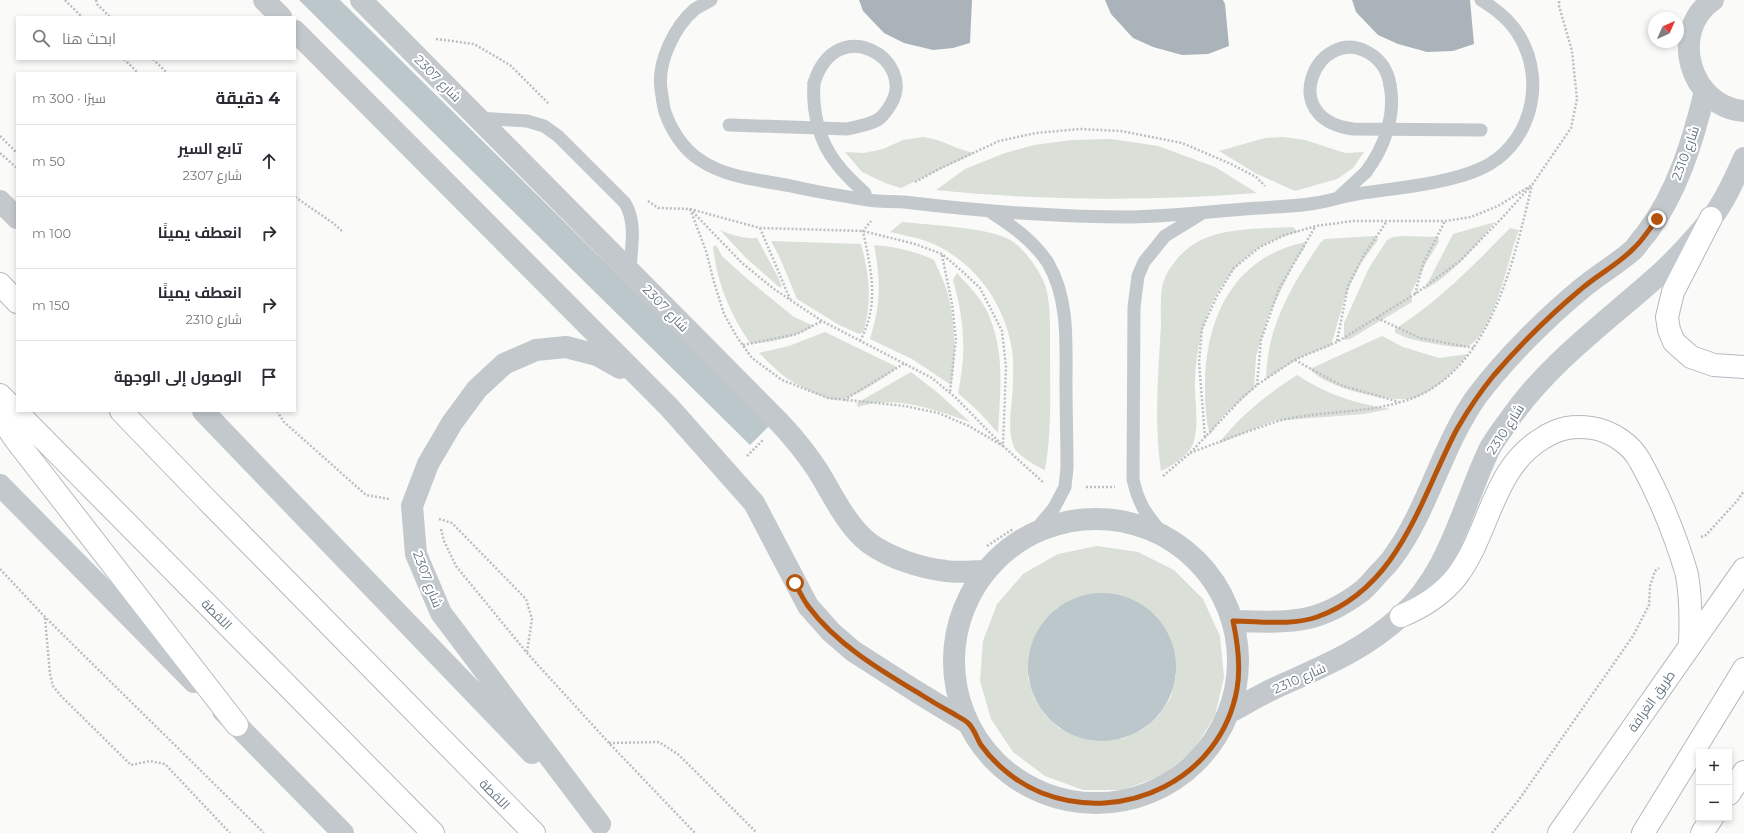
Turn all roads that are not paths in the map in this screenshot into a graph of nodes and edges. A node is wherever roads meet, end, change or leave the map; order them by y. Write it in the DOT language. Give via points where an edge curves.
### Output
graph roads {
  1 [pos="264,0"];
  2 [pos="361,0"];
  3 [pos="711,0"];
  4 [pos="1481,0"];
  5 [pos="1713,0"];
  6 [pos="280,16"];
  7 [pos="296,33"];
  8 [pos="1704,91"];
  9 [pos="1744,111"];
  10 [pos="478,118"];
  11 [pos="729,125"];
  12 [pos="1481,130"];
  13 [pos="1744,158"];
  14 [pos="868,197"];
  15 [pos="1337,198"];
  16 [pos="0,201"];
  17 [pos="988,210"];
  18 [pos="1203,213"];
  19 [pos="16,217"];
  20 [pos="1711,218"];
  21 [pos="630,270"];
  22 [pos="0,284"];
  23 [pos="16,301"];
  24 [pos="1744,367"];
  25 [pos="643,382"];
  26 [pos="0,395"];
  27 [pos="16,411"];
  28 [pos="17,412"];
  29 [pos="122,412"];
  30 [pos="204,412"];
  31 [pos="0,416"];
  32 [pos="0,485"];
  33 [pos="1025,529"];
  34 [pos="1164,536"];
  35 [pos="1744,569"];
  36 [pos="985,571"];
  37 [pos="1401,616"];
  38 [pos="1233,621"];
  39 [pos="1690,644"];
  40 [pos="1744,669"];
  41 [pos="1230,712"];
  42 [pos="968,723"];
  43 [pos="237,725"];
  44 [pos="1744,772"];
  45 [pos="1732,790"];
  46 [pos="1710,821"];
  47 [pos="605,828"];
  48 [pos="343,833"];
  49 [pos="434,833"];
  50 [pos="534,833"];
  51 [pos="1559,833"];
  52 [pos="1643,833"];
  53 [pos="1702,833"];
  1 -- 6 [label="street"];
  2 -- 10 [label="street, شارع 2307"];
  3 -- 14 [label="lane" via="695,10 684,22 669,44 662,61 660,82 665,111 686,147 699,160 721,171 826,193"];
  4 -- 15 [label="lane" via="1508,20 1521,37 1530,61 1533,96 1525,123 1517,136 1506,150 1481,169 1454,178"];
  5 -- 8 [label="street" via="1700,13 1689,39 1691,67"];
  7 -- 25 [label="street, شارع 2307"];
  8 -- 9 [label="street" via="1727,107"];
  8 -- 38 [label="street, شارع 2310" via="1689,148 1657,219 1634,248 1580,290 1525,342 1476,398 1457,429 1408,534 1393,558 1364,589 1343,604 1316,617 1294,622"];
  10 -- 21 [label="street, شارع 2307"];
  10 -- 21 [label="lane" via="527,121 544,126 558,136 625,203 632,218"];
  11 -- 14 [label="lane, bridge" via="847,129 880,118 894,100 896,88 892,69 872,50 859,46 844,48 828,57 814,83 817,122 829,154"];
  12 -- 15 [label="lane, bridge" via="1353,130 1329,123 1314,108 1310,90 1311,79 1328,54 1344,48 1361,49 1378,60 1389,77 1392,98 1385,137 1381,149 1366,172"];
  13 -- 20 [label="street, شارع 2310"];
  14 -- 17 [label="lane"];
  15 -- 18 [label="lane" via="1316,203"];
  16 -- 19 [label="street"];
  17 -- 18 [label="lane" via="1133,217"];
  17 -- 33 [label="lane" via="1013,226 1047,262 1057,281 1064,313 1067,468 1065,486 1054,508"];
  18 -- 34 [label="lane" via="1165,236 1144,262 1138,276 1134,307 1133,479 1136,496 1144,511"];
  20 -- 24 [label="main road" via="1673,292 1667,317 1669,330 1674,342 1691,357 1714,365"];
  20 -- 37 [label="street, شارع 2310" via="1664,270 1567,354 1526,397 1490,448 1436,573 1422,594"];
  21 -- 36 [label="street, شارع 2307" via="796,440 844,514 868,542 909,563 945,571"];
  22 -- 23 [label="main road"];
  25 -- 42 [label="street, شارع 2307" via="669,407 754,503 808,606 831,632 853,651"];
  25 -- 47 [label="street, شارع 2307" via="597,354 566,347 536,350 504,364 477,389 452,423 428,464 412,506 416,554 441,613"];
  26 -- 27 [label="main road, اللقطة"];
  28 -- 49 [label="main road, اللقطة"];
  29 -- 50 [label="main road, اللقطة"];
  30 -- 47 [label="street"];
  31 -- 43 [label="main road" via="15,439"];
  32 -- 43 [label="street"];
  33 -- 34 [label="street" via="1097,518 1143,526"];
  33 -- 36 [label="street"];
  34 -- 38 [label="street" via="1187,552 1207,572 1223,596"];
  35 -- 39 [label="main road, طريق الغرافة"];
  36 -- 42 [label="street" via="971,593 960,618 954,644 958,698"];
  37 -- 39 [label="main road" via="1432,600 1456,577 1470,554 1497,492 1513,464 1524,452 1536,442 1566,427 1581,426 1612,434 1626,444 1638,457 1659,498 1687,582 1691,621"];
  37 -- 41 [label="street, شارع 2310" via="1379,635 1330,664 1273,689"];
  38 -- 41 [label="street" via="1239,667 1237,690"];
  39 -- 51 [label="main road, طريق الغرافة"];
  40 -- 52 [label="main road"];
  41 -- 42 [label="street" via="1219,735 1204,756 1186,773 1141,797 1116,803 1090,804 1065,801 1041,793 998,765 981,745"];
  43 -- 48 [label="street"];
  44 -- 45 [label="main road"];
  46 -- 53 [label="main road"];
}
